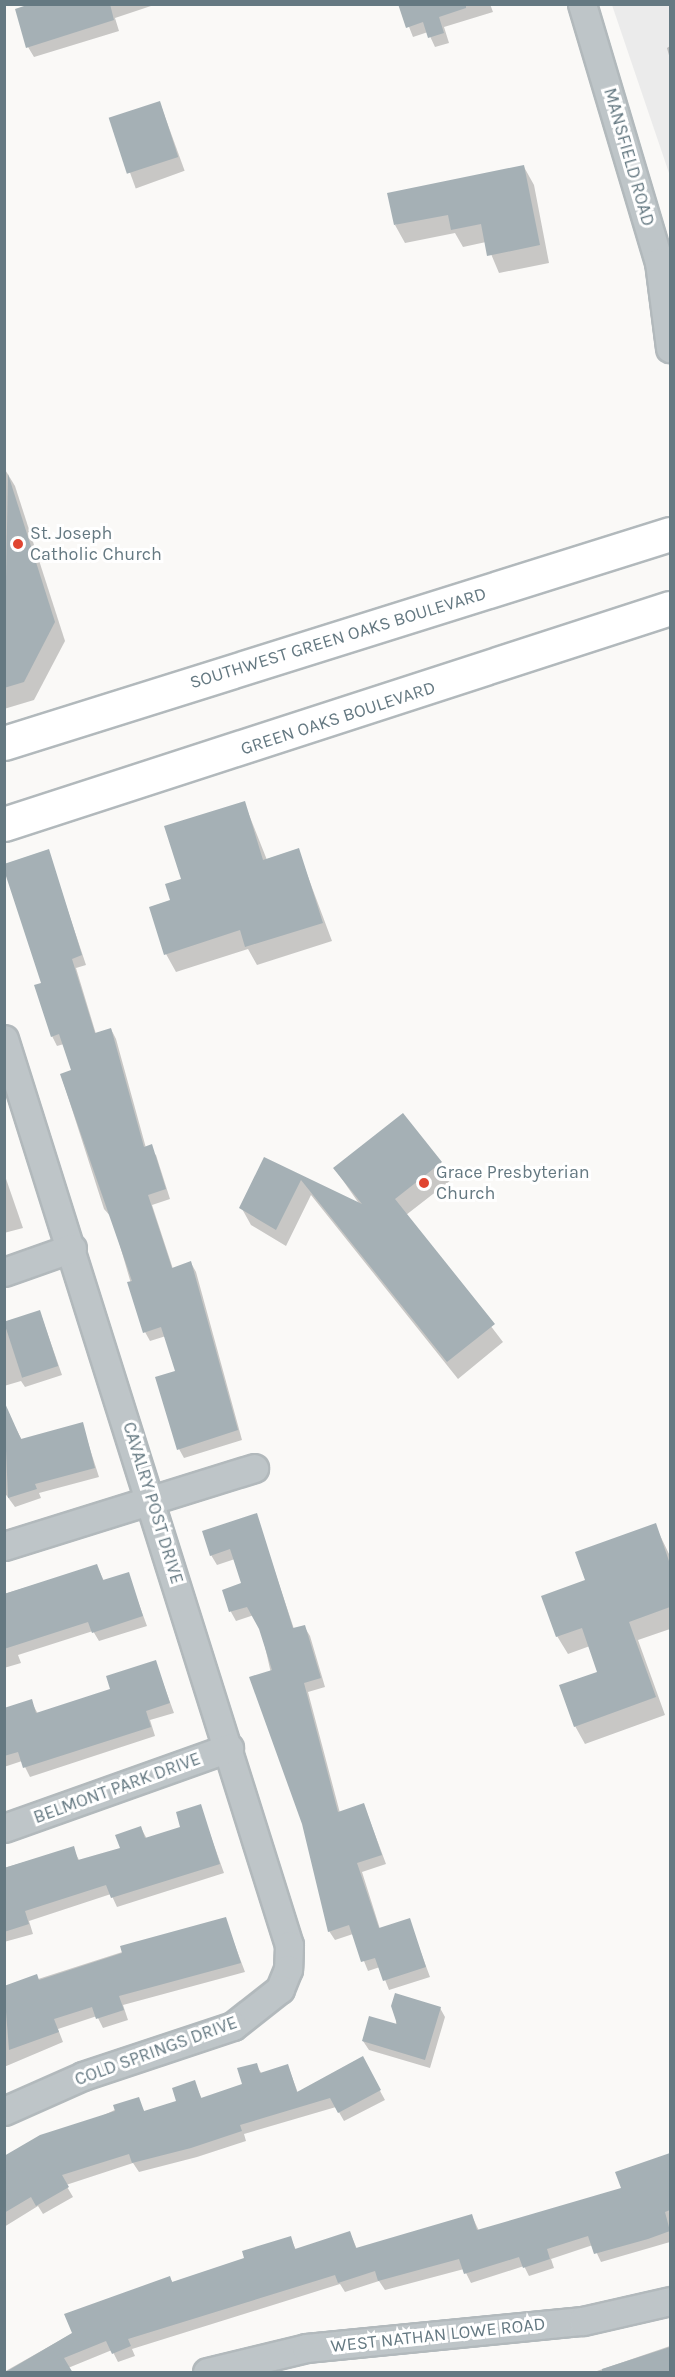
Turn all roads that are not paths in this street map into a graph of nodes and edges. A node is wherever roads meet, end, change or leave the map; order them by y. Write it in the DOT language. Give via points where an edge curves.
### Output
graph roads {
  1 [pos="582,4"];
  2 [pos="670,348"];
  3 [pos="670,534"];
  4 [pos="670,608"];
  5 [pos="4,743"];
  6 [pos="4,824"];
  7 [pos="4,1039"];
  8 [pos="72,1248"];
  9 [pos="4,1272"];
  10 [pos="254,1468"];
  11 [pos="152,1500"];
  12 [pos="4,1546"];
  13 [pos="229,1748"];
  14 [pos="4,1828"];
  15 [pos="288,1969"];
  16 [pos="4,2111"];
  17 [pos="670,2301"];
  18 [pos="224,2370"];
  1 -- 2 [label="street, MANSFIELD ROAD" via="659,262"];
  3 -- 5 [label="main road, SOUTHWEST GREEN OAKS BOULEVARD"];
  4 -- 6 [label="main road, GREEN OAKS BOULEVARD"];
  7 -- 8 [label="street, CAVALRY POST DRIVE"];
  8 -- 9 [label="street"];
  8 -- 11 [label="street, CAVALRY POST DRIVE"];
  10 -- 11 [label="street"];
  11 -- 12 [label="street"];
  11 -- 13 [label="street, CAVALRY POST DRIVE"];
  13 -- 14 [label="street, BELMONT PARK DRIVE"];
  13 -- 15 [label="street, CAVALRY POST DRIVE" via="288,1945"];
  15 -- 16 [label="street, COLD SPRINGS DRIVE" via="280,1989 233,2026 83,2076"];
  17 -- 18 [label="street, WEST NATHAN LOWE ROAD" via="583,2321 306,2348"];
}
